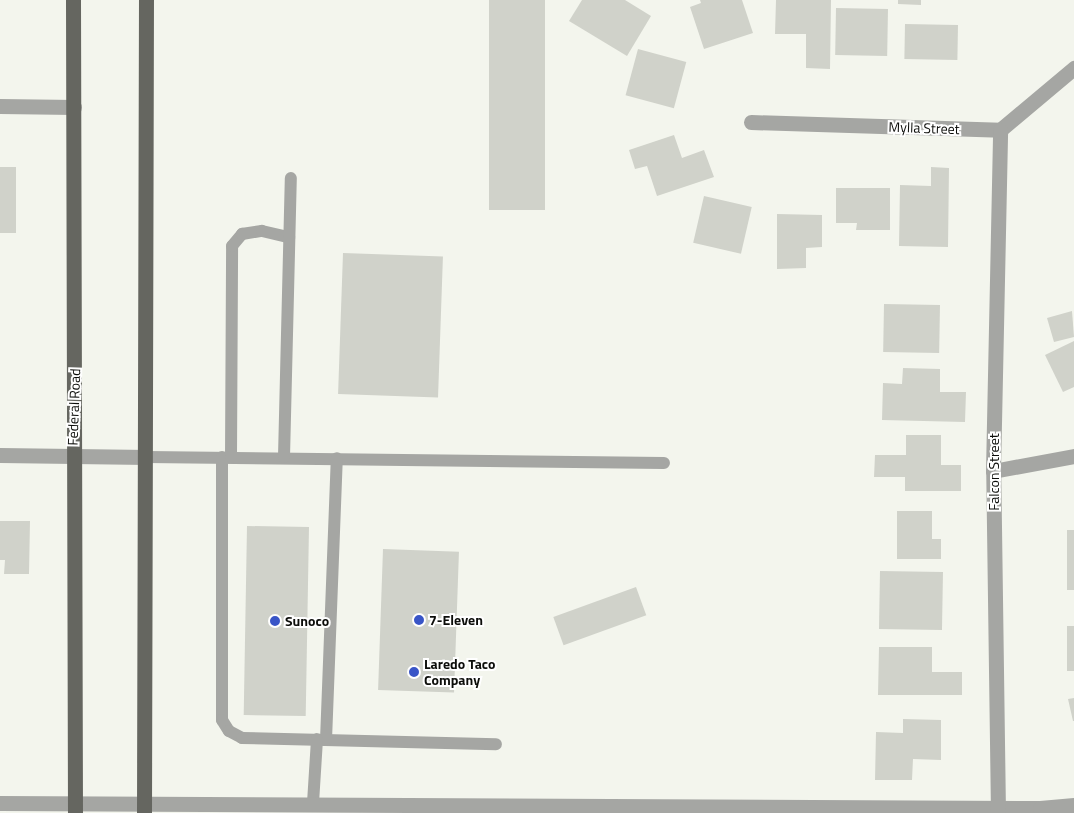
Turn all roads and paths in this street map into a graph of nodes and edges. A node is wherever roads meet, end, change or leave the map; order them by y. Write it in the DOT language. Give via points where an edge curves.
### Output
graph roads {
  1 [pos="73,0"];
  2 [pos="146,0"];
  3 [pos="1074,68"];
  4 [pos="0,106"];
  5 [pos="74,107"];
  6 [pos="751,122"];
  7 [pos="1000,130"];
  8 [pos="291,178"];
  9 [pos="289,236"];
  10 [pos="0,455"];
  11 [pos="72,456"];
  12 [pos="1074,456"];
  13 [pos="147,457"];
  14 [pos="227,457"];
  15 [pos="284,458"];
  16 [pos="337,458"];
  17 [pos="664,462"];
  18 [pos="994,470"];
  19 [pos="322,739"];
  20 [pos="496,744"];
  21 [pos="0,803"];
  22 [pos="313,804"];
  23 [pos="1074,805"];
  24 [pos="75,808"];
  25 [pos="144,808"];
  26 [pos="998,810"];
  1 -- 5 [label="main road, Federal Road"];
  2 -- 13 [label="main road"];
  3 -- 7 [label="street"];
  4 -- 5 [label="street"];
  5 -- 11 [label="main road, Federal Road" via="76,326"];
  6 -- 7 [label="street, Mylla Street"];
  7 -- 18 [label="street, Falcon Street"];
  8 -- 9 [label="lane"];
  9 -- 14 [label="lane" via="262,231 242,234 232,246"];
  9 -- 15 [label="lane"];
  10 -- 11 [label="street"];
  11 -- 13 [label="street"];
  11 -- 24 [label="main road, Federal Road"];
  12 -- 18 [label="street"];
  13 -- 14 [label="lane"];
  13 -- 25 [label="main road"];
  14 -- 15 [label="lane"];
  14 -- 19 [label="lane" via="222,720 229,731 242,738"];
  15 -- 16 [label="lane"];
  16 -- 17 [label="lane"];
  16 -- 19 [label="lane"];
  18 -- 26 [label="street, Falcon Street"];
  19 -- 20 [label="lane"];
  19 -- 22 [label="lane"];
  21 -- 24 [label="street"];
  22 -- 25 [label="street"];
  22 -- 26 [label="street"];
  23 -- 26 [label="street"];
  24 -- 25 [label="street"];
}
